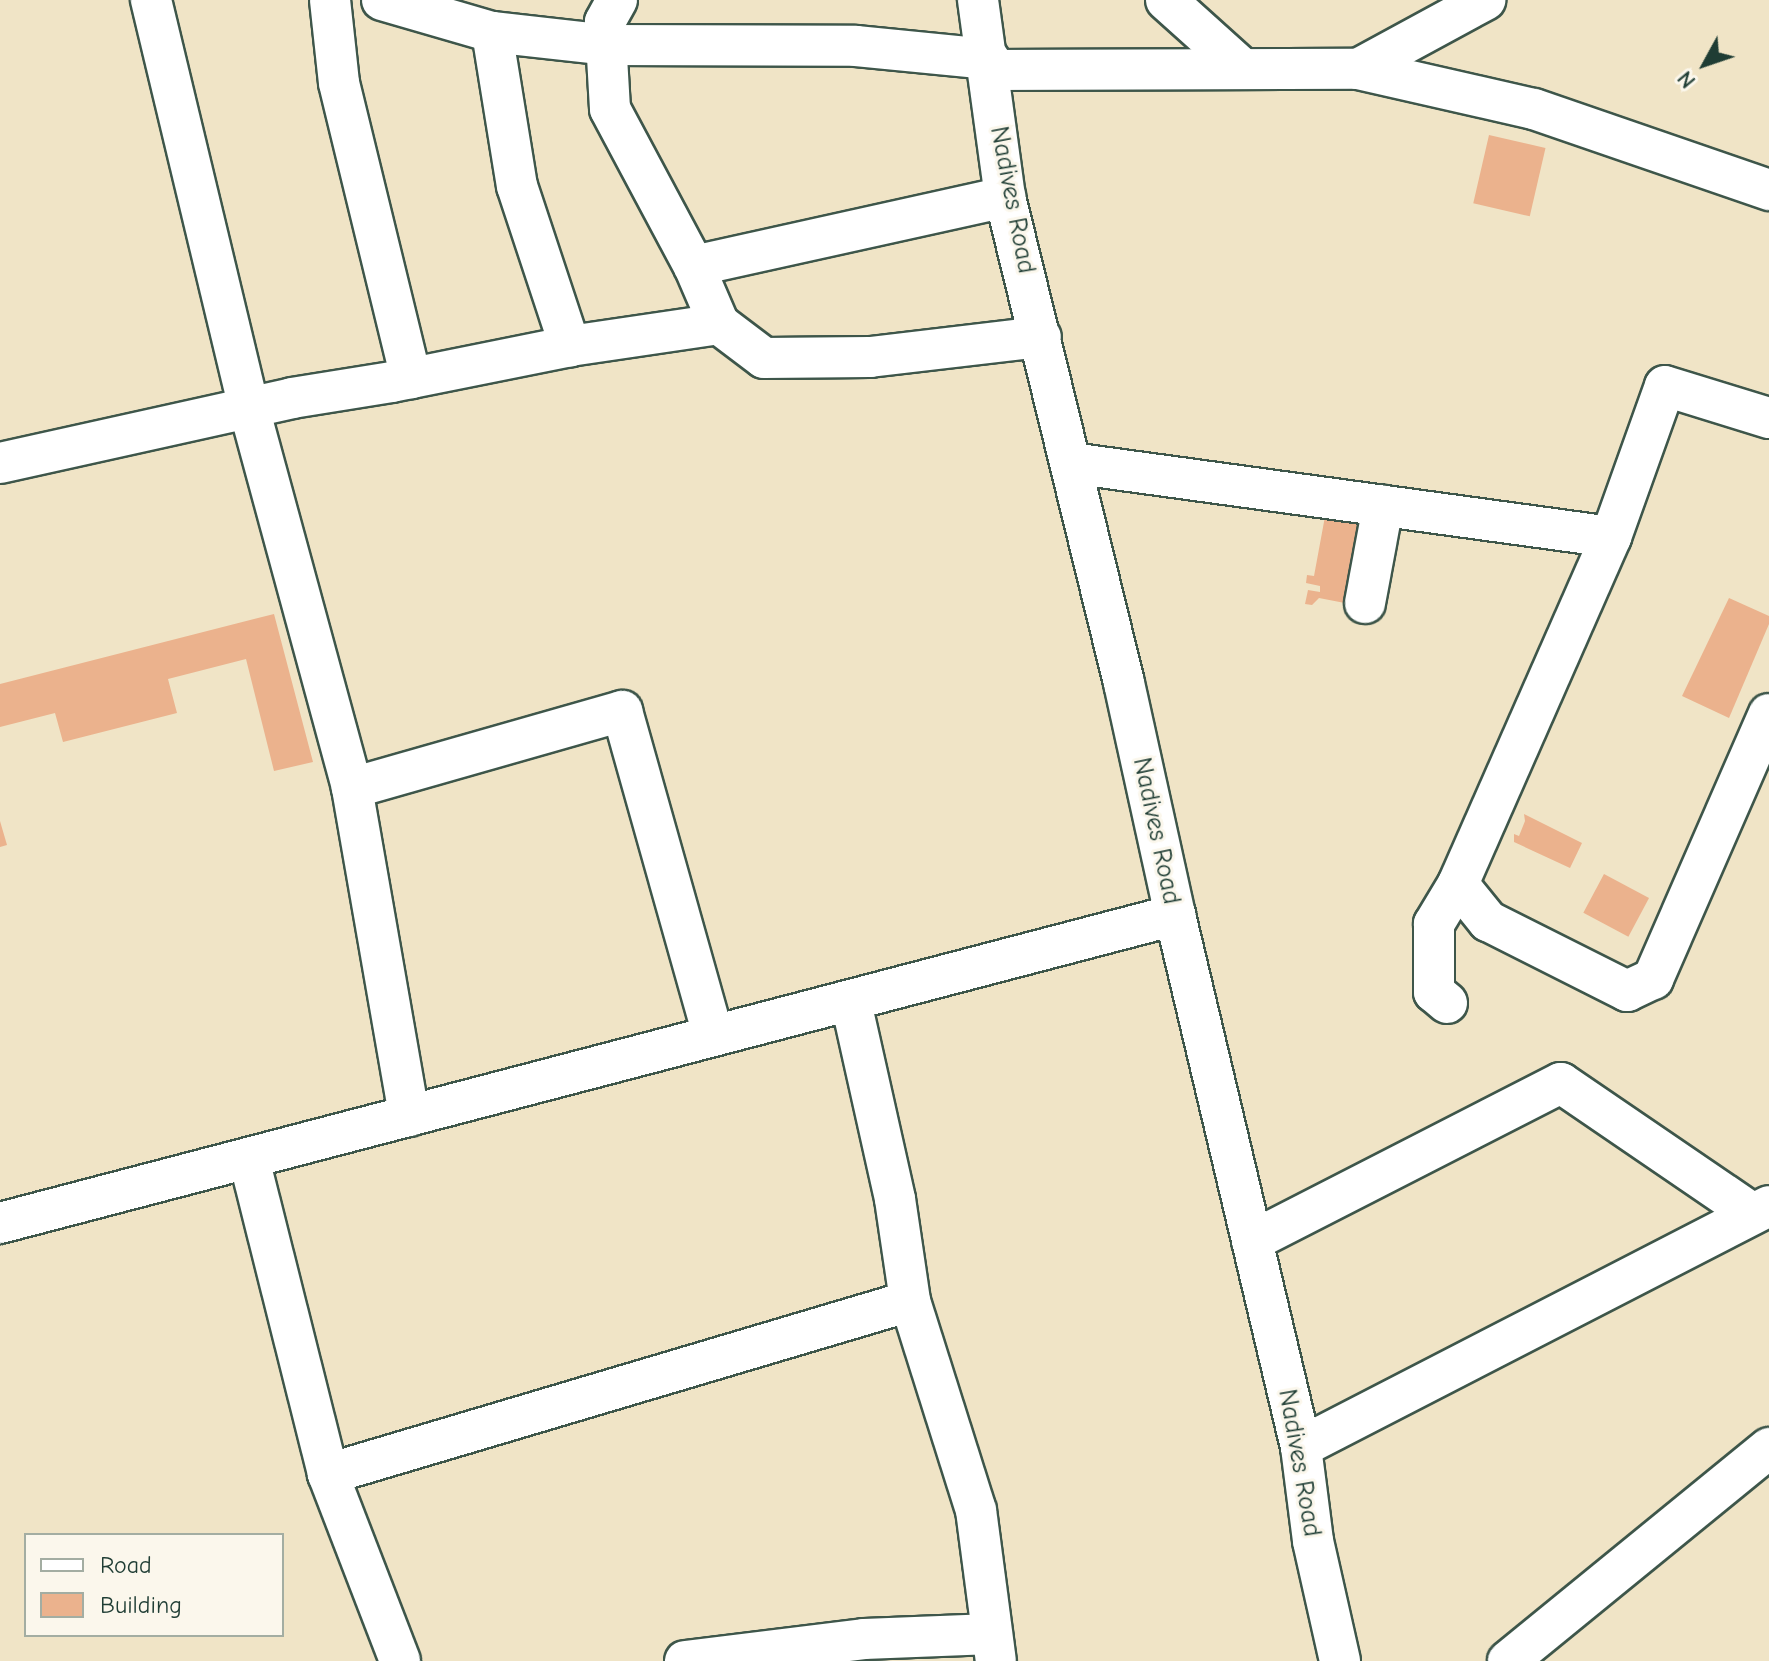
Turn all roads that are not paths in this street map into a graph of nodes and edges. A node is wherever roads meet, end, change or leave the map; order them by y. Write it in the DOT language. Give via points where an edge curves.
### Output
graph roads {
  1 [pos="151,0"];
  2 [pos="330,0"];
  3 [pos="382,0"];
  4 [pos="617,0"];
  5 [pos="978,0"];
  6 [pos="1166,0"];
  7 [pos="1485,0"];
  8 [pos="492,32"];
  9 [pos="607,45"];
  10 [pos="989,65"];
  11 [pos="1243,69"];
  12 [pos="1358,69"];
  13 [pos="1769,190"];
  14 [pos="1005,197"];
  15 [pos="694,266"];
  16 [pos="719,324"];
  17 [pos="1041,337"];
  18 [pos="570,346"];
  19 [pos="411,378"];
  20 [pos="249,408"];
  21 [pos="1769,418"];
  22 [pos="0,463"];
  23 [pos="1071,463"];
  24 [pos="1383,506"];
  25 [pos="1611,537"];
  26 [pos="1365,603"];
  27 [pos="1769,714"];
  28 [pos="352,788"];
  29 [pos="1458,884"];
  30 [pos="1175,915"];
  31 [pos="851,1002"];
  32 [pos="1447,1003"];
  33 [pos="713,1034"];
  34 [pos="409,1116"];
  35 [pos="249,1159"];
  36 [pos="1761,1210"];
  37 [pos="0,1223"];
  38 [pos="1252,1241"];
  39 [pos="910,1301"];
  40 [pos="1301,1447"];
  41 [pos="1769,1448"];
  42 [pos="328,1474"];
  43 [pos="994,1647"];
  44 [pos="400,1661"];
  45 [pos="685,1661"];
  46 [pos="1340,1661"];
  47 [pos="1508,1661"];
  1 -- 20 [label="street"];
  2 -- 19 [label="street" via="339,83"];
  3 -- 8 [label="street"];
  4 -- 9 [label="street" via="605,22"];
  5 -- 10 [label="street, Nadives Road"];
  6 -- 11 [label="street"];
  7 -- 12 [label="street"];
  8 -- 9 [label="street"];
  8 -- 18 [label="street" via="517,186"];
  9 -- 10 [label="street" via="856,46"];
  9 -- 15 [label="street" via="610,109"];
  10 -- 11 [label="street"];
  10 -- 14 [label="street, Nadives Road"];
  11 -- 12 [label="street"];
  12 -- 13 [label="street" via="1534,109"];
  14 -- 15 [label="street"];
  14 -- 17 [label="street, Nadives Road"];
  15 -- 16 [label="street"];
  16 -- 17 [label="street" via="764,358 870,357"];
  16 -- 18 [label="street"];
  17 -- 23 [label="street, Nadives Road"];
  18 -- 19 [label="street"];
  19 -- 20 [label="street"];
  20 -- 22 [label="street"];
  20 -- 28 [label="street"];
  21 -- 25 [label="street" via="1665,386"];
  23 -- 24 [label="street"];
  23 -- 30 [label="street, Nadives Road"];
  24 -- 25 [label="street"];
  24 -- 26 [label="street"];
  25 -- 29 [label="street"];
  27 -- 29 [label="street" via="1653,979 1627,991 1488,921"];
  28 -- 33 [label="street" via="622,711"];
  28 -- 34 [label="street"];
  29 -- 32 [label="street" via="1434,924 1434,992"];
  30 -- 31 [label="street"];
  30 -- 38 [label="street, Nadives Road"];
  31 -- 33 [label="street"];
  31 -- 39 [label="street" via="895,1199"];
  33 -- 34 [label="street"];
  34 -- 35 [label="street"];
  35 -- 37 [label="street"];
  35 -- 42 [label="street"];
  36 -- 38 [label="street" via="1561,1083"];
  36 -- 40 [label="street"];
  38 -- 40 [label="street, Nadives Road"];
  39 -- 42 [label="street"];
  39 -- 43 [label="street" via="976,1510"];
  40 -- 46 [label="street, Nadives Road" via="1313,1541"];
  41 -- 47 [label="street"];
  42 -- 44 [label="street"];
  43 -- 45 [label="street" via="864,1639"];
}
